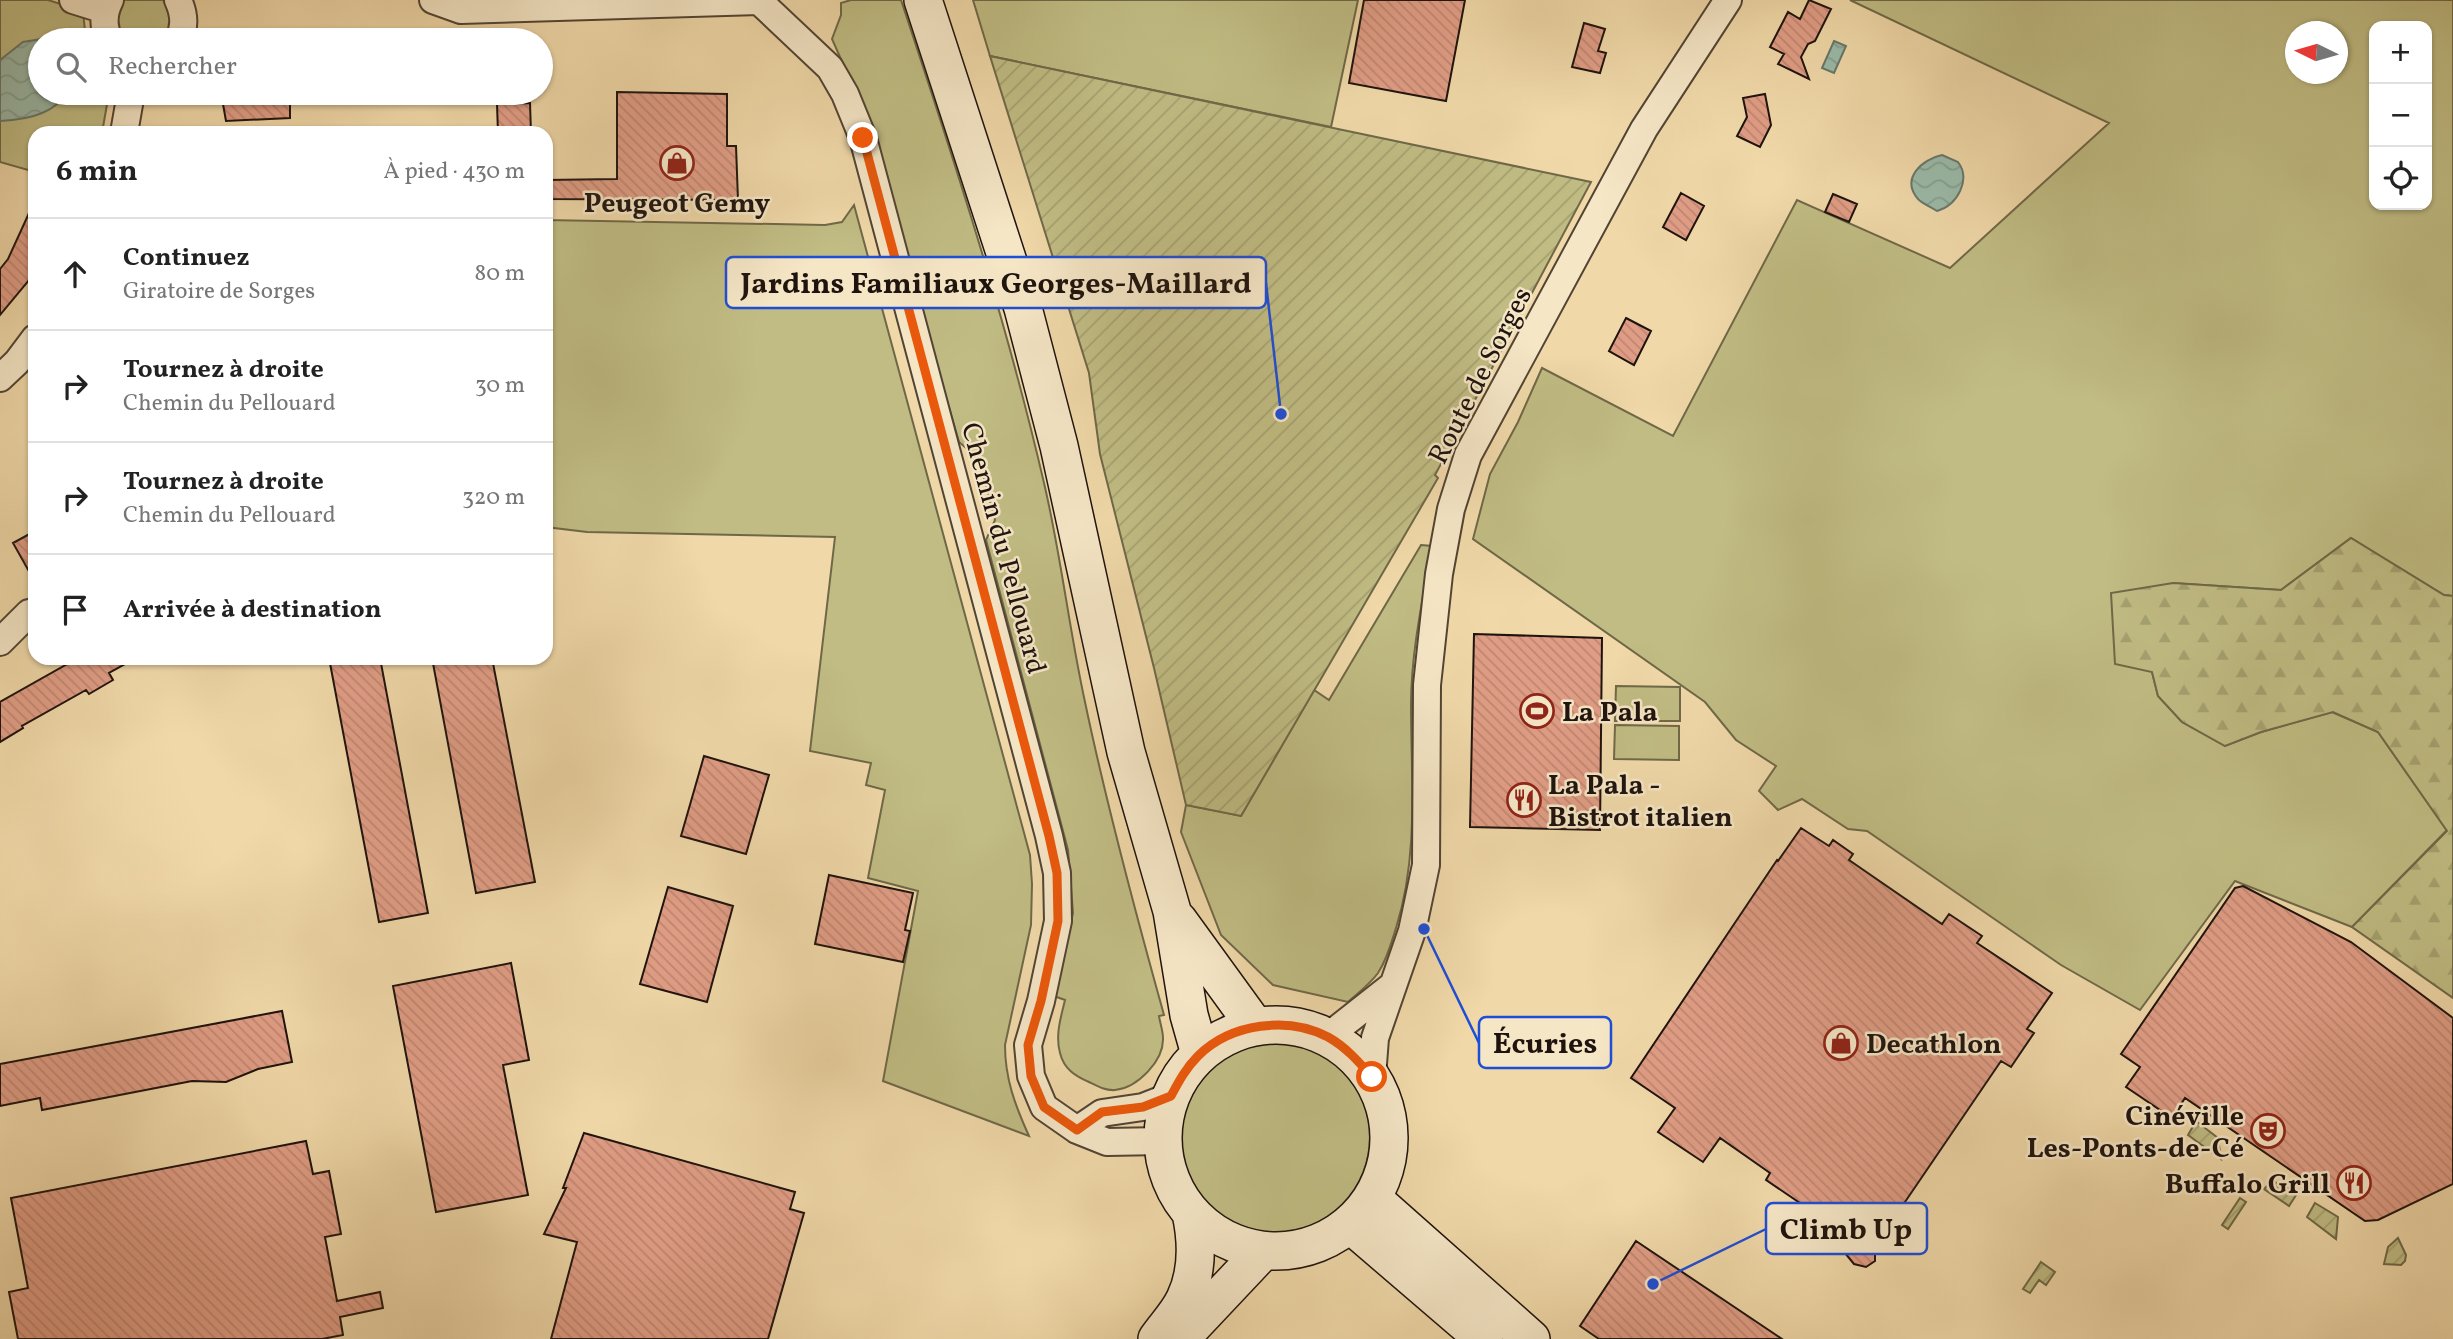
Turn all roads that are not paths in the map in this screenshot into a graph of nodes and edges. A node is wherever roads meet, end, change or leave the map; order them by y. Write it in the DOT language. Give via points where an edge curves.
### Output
graph roads {
  1 [pos="73,0"];
  2 [pos="178,0"];
  3 [pos="433,0"];
  4 [pos="923,0"];
  5 [pos="1728,0"];
  6 [pos="760,1"];
  7 [pos="107,5"];
  8 [pos="106,28"];
  9 [pos="182,28"];
  10 [pos="129,105"];
  11 [pos="125,126"];
  12 [pos="28,347"];
  13 [pos="0,378"];
  14 [pos="28,614"];
  15 [pos="0,642"];
  16 [pos="1172,911"];
  17 [pos="1393,985"];
  18 [pos="1255,1026"];
  19 [pos="1327,1037"];
  20 [pos="1200,1054"];
  21 [pos="1372,1077"];
  22 [pos="1171,1096"];
  23 [pos="1077,1130"];
  24 [pos="1163,1141"];
  25 [pos="1361,1211"];
  26 [pos="1191,1213"];
  27 [pos="1263,1251"];
  28 [pos="1157,1339"];
  29 [pos="1181,1339"];
  30 [pos="1484,1339"];
  31 [pos="1531,1339"];
  1 -- 7 [label="street"];
  2 -- 9 [label="street"];
  3 -- 6 [label="street" via="461,10"];
  4 -- 16 [label="main road" via="1023,308 1059,446 1126,752"];
  5 -- 17 [label="street, Route de Sorges" via="1644,129 1468,454 1446,535 1429,671 1426,865 1412,932"];
  6 -- 23 [label="street, Chemin du Pellouard" via="830,68 863,138 1057,873 1058,921 1028,1045 1031,1076 1044,1107"];
  7 -- 8 [label="street"];
  10 -- 11 [label="street"];
  12 -- 13 [label="street"];
  14 -- 15 [label="street"];
  16 -- 18 [label="main road"];
  16 -- 20 [label="main road"];
  17 -- 19 [label="street"];
  17 -- 21 [label="street, Route de Sorges" via="1376,1038"];
  18 -- 19 [label="main road" via="1292,1026"];
  18 -- 20 [label="main road" via="1226,1036"];
  19 -- 21 [label="main road" via="1352,1054"];
  20 -- 22 [label="main road"];
  21 -- 25 [label="main road" via="1382,1097 1389,1131 1386,1166"];
  22 -- 23 [label="street" via="1143,1107 1102,1112"];
  22 -- 24 [label="main road"];
  23 -- 24 [label="street, Chemin du Pellouard" via="1107,1142"];
  24 -- 26 [label="main road" via="1171,1180"];
  25 -- 27 [label="main road" via="1324,1241 1294,1250"];
  25 -- 30 [label="main road"];
  25 -- 31 [label="main road"];
  26 -- 27 [label="main road" via="1236,1244"];
  26 -- 28 [label="main road" via="1196,1245 1190,1285"];
  27 -- 29 [label="main road"];
}
